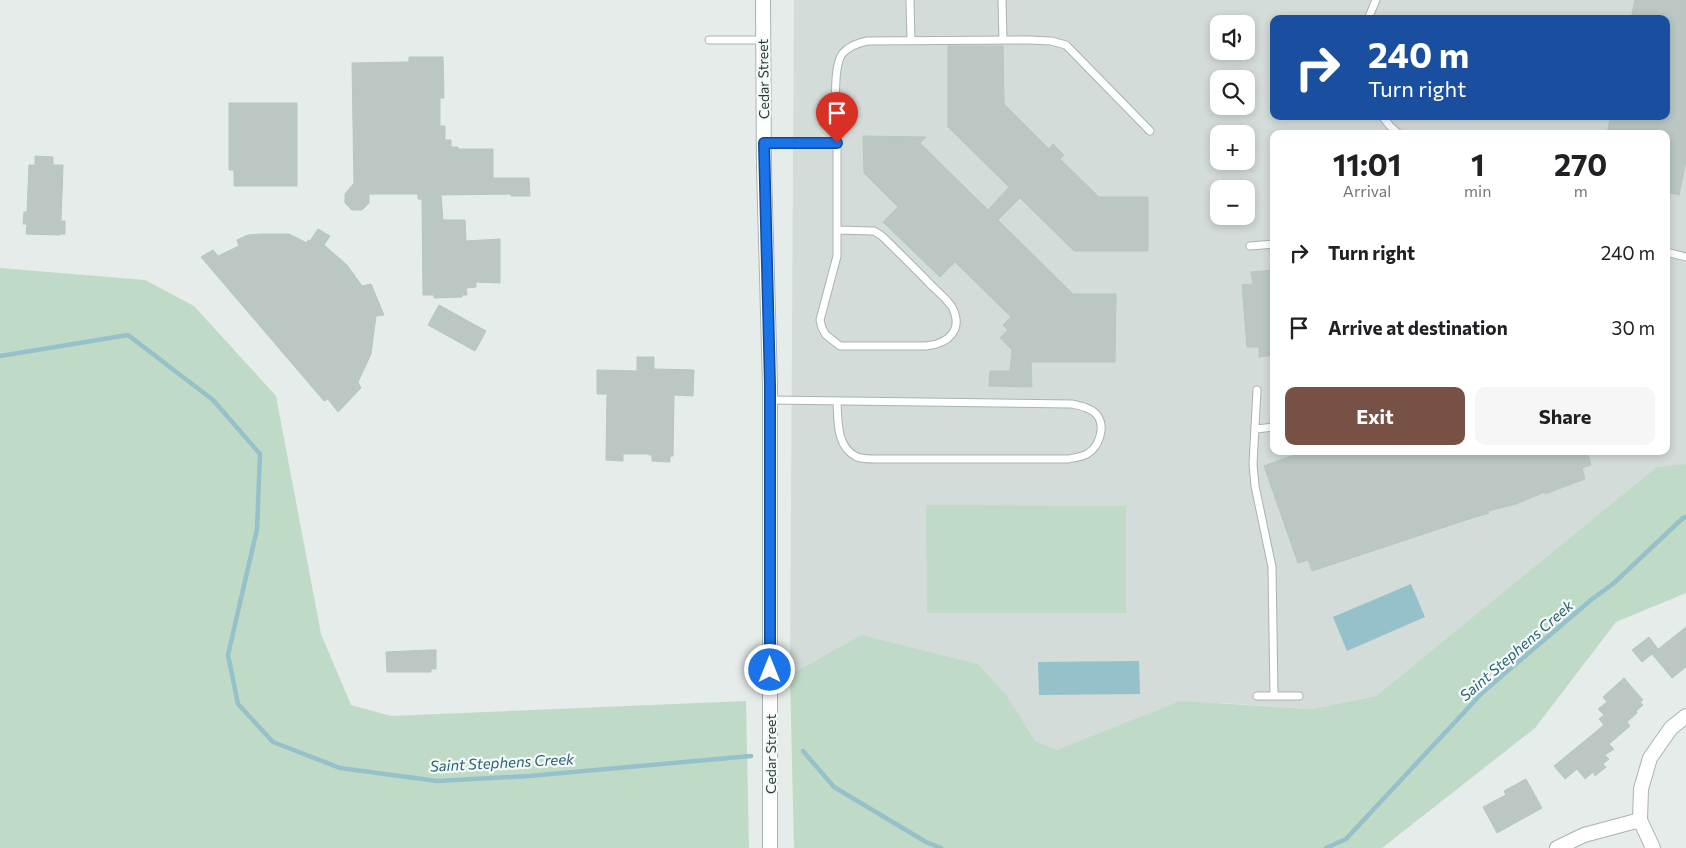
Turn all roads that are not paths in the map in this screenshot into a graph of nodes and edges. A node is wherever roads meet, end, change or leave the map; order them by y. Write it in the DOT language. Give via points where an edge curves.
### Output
graph roads {
  1 [pos="763,0"];
  2 [pos="910,0"];
  3 [pos="1002,0"];
  4 [pos="1376,0"];
  5 [pos="1370,15"];
  6 [pos="709,40"];
  7 [pos="762,40"];
  8 [pos="911,40"];
  9 [pos="1003,40"];
  10 [pos="1385,120"];
  11 [pos="1394,130"];
  12 [pos="1150,131"];
  13 [pos="764,143"];
  14 [pos="837,143"];
  15 [pos="837,230"];
  16 [pos="1270,244"];
  17 [pos="1250,246"];
  18 [pos="1670,253"];
  19 [pos="1686,257"];
  20 [pos="1257,390"];
  21 [pos="770,400"];
  22 [pos="837,401"];
  23 [pos="1270,427"];
  24 [pos="1256,429"];
  25 [pos="1257,696"];
  26 [pos="1274,696"];
  27 [pos="1299,696"];
  28 [pos="1686,716"];
  29 [pos="1640,820"];
  30 [pos="770,848"];
  31 [pos="1557,848"];
  32 [pos="1654,848"];
  1 -- 7 [label="street, Cedar Street"];
  2 -- 8 [label="lane"];
  3 -- 9 [label="lane"];
  4 -- 5 [label="lane"];
  6 -- 7 [label="lane"];
  7 -- 13 [label="street, Cedar Street"];
  8 -- 9 [label="lane"];
  8 -- 14 [label="lane" via="867,41 853,45 841,54 836,71"];
  9 -- 12 [label="lane" via="1051,40 1066,45"];
  10 -- 11 [label="lane"];
  13 -- 14 [label="lane"];
  13 -- 21 [label="street, Cedar Street"];
  14 -- 15 [label="lane"];
  15 -- 15 [label="lane" via="837,256 820,320 826,335 840,346 926,346 948,339 955,327 952,308 882,236 874,231"];
  16 -- 17 [label="lane"];
  18 -- 19 [label="lane"];
  20 -- 24 [label="lane"];
  21 -- 22 [label="lane"];
  21 -- 30 [label="street, Cedar Street"];
  22 -- 22 [label="lane" via="839,434 846,450 858,458 1068,459 1087,454 1102,431 1098,416 1087,407 1072,404"];
  23 -- 24 [label="lane"];
  24 -- 26 [label="lane" via="1255,486 1272,567"];
  25 -- 26 [label="lane"];
  26 -- 27 [label="lane"];
  28 -- 29 [label="street" via="1670,728 1650,758 1641,789"];
  29 -- 31 [label="street" via="1584,835"];
  29 -- 32 [label="street"];
}
